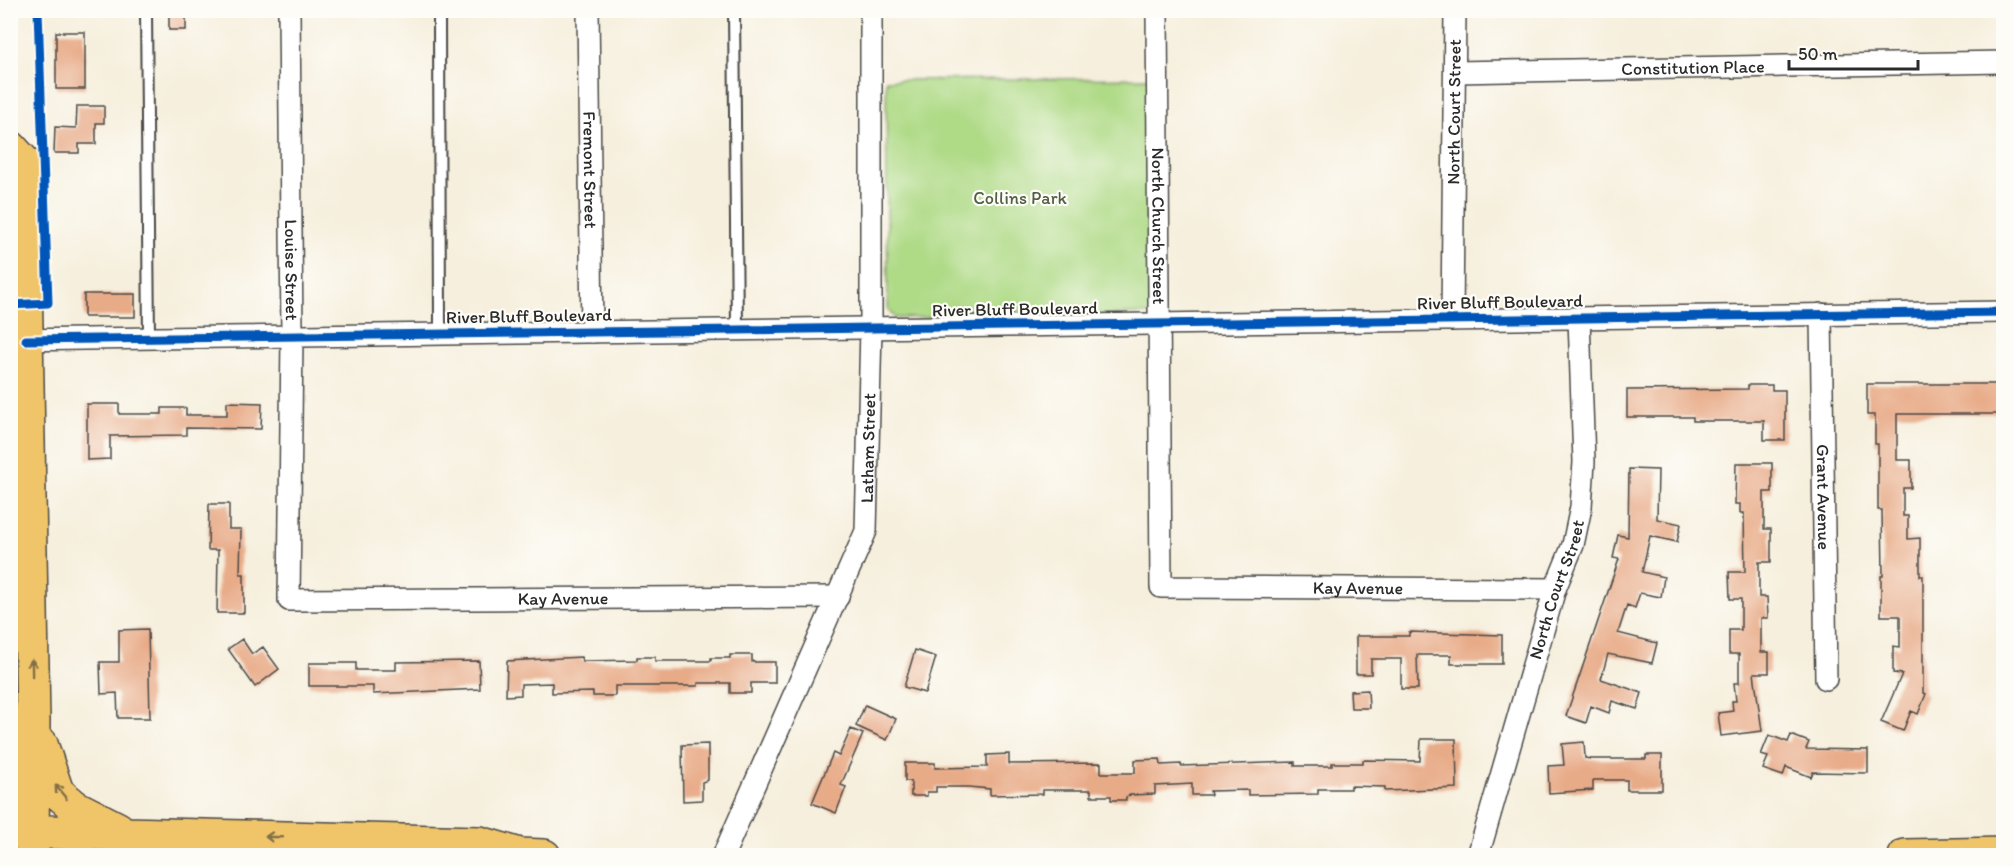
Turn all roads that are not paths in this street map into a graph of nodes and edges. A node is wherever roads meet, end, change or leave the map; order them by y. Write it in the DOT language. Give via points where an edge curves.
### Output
graph roads {
  1 [pos="146,10"];
  2 [pos="289,10"];
  3 [pos="439,10"];
  4 [pos="588,10"];
  5 [pos="734,10"];
  6 [pos="871,10"];
  7 [pos="1157,10"];
  8 [pos="1455,10"];
  9 [pos="2004,62"];
  10 [pos="1456,72"];
  11 [pos="10,147"];
  12 [pos="2004,312"];
  13 [pos="1821,314"];
  14 [pos="1579,318"];
  15 [pos="1452,320"];
  16 [pos="1158,324"];
  17 [pos="871,328"];
  18 [pos="737,330"];
  19 [pos="592,332"];
  20 [pos="440,334"];
  21 [pos="292,336"];
  22 [pos="149,338"];
  23 [pos="18,340"];
  24 [pos="1161,587"];
  25 [pos="1556,589"];
  26 [pos="838,597"];
  27 [pos="289,600"];
  28 [pos="1826,679"];
  29 [pos="33,720"];
  30 [pos="128,833"];
  31 [pos="25,839"];
  32 [pos="2004,854"];
  33 [pos="528,855"];
  34 [pos="723,855"];
  35 [pos="1478,855"];
  36 [pos="1905,855"];
  1 -- 22 [label="lane"];
  2 -- 21 [label="street, Louise Street"];
  3 -- 20 [label="lane"];
  4 -- 19 [label="street, Fremont Street"];
  5 -- 18 [label="lane"];
  6 -- 17 [label="street, Latham Street"];
  7 -- 16 [label="street, North Church Street"];
  8 -- 10 [label="street, North Court Street"];
  9 -- 10 [label="street, Constitution Place"];
  10 -- 15 [label="street, North Court Street"];
  11 -- 23 [label="main road" via="23,161"];
  12 -- 13 [label="street, River Bluff Boulevard"];
  13 -- 14 [label="street, River Bluff Boulevard"];
  13 -- 28 [label="street, Grant Avenue"];
  14 -- 15 [label="street, River Bluff Boulevard"];
  14 -- 25 [label="street, North Court Street" via="1584,462 1581,507 1573,545"];
  15 -- 16 [label="street, River Bluff Boulevard"];
  16 -- 17 [label="street, River Bluff Boulevard"];
  16 -- 24 [label="street, North Church Street"];
  17 -- 18 [label="street, River Bluff Boulevard"];
  17 -- 26 [label="street, Latham Street" via="866,531"];
  18 -- 19 [label="street, River Bluff Boulevard"];
  19 -- 20 [label="street, River Bluff Boulevard"];
  20 -- 21 [label="street, River Bluff Boulevard"];
  21 -- 22 [label="street, River Bluff Boulevard"];
  21 -- 27 [label="street, Louise Street"];
  22 -- 23 [label="street, River Bluff Boulevard"];
  29 -- 23 [label="main road, one-way"];
  24 -- 25 [label="street, Kay Avenue"];
  25 -- 35 [label="street, North Court Street"];
  26 -- 27 [label="street, Kay Avenue"];
  26 -- 34 [label="street, Latham Street"];
  30 -- 29 [label="main road, one-way" via="75,807 57,792"];
  29 -- 31 [label="main road"];
  30 -- 31 [label="main road"];
  33 -- 30 [label="main road, one-way" via="480,843"];
  32 -- 36 [label="main road"];
}
